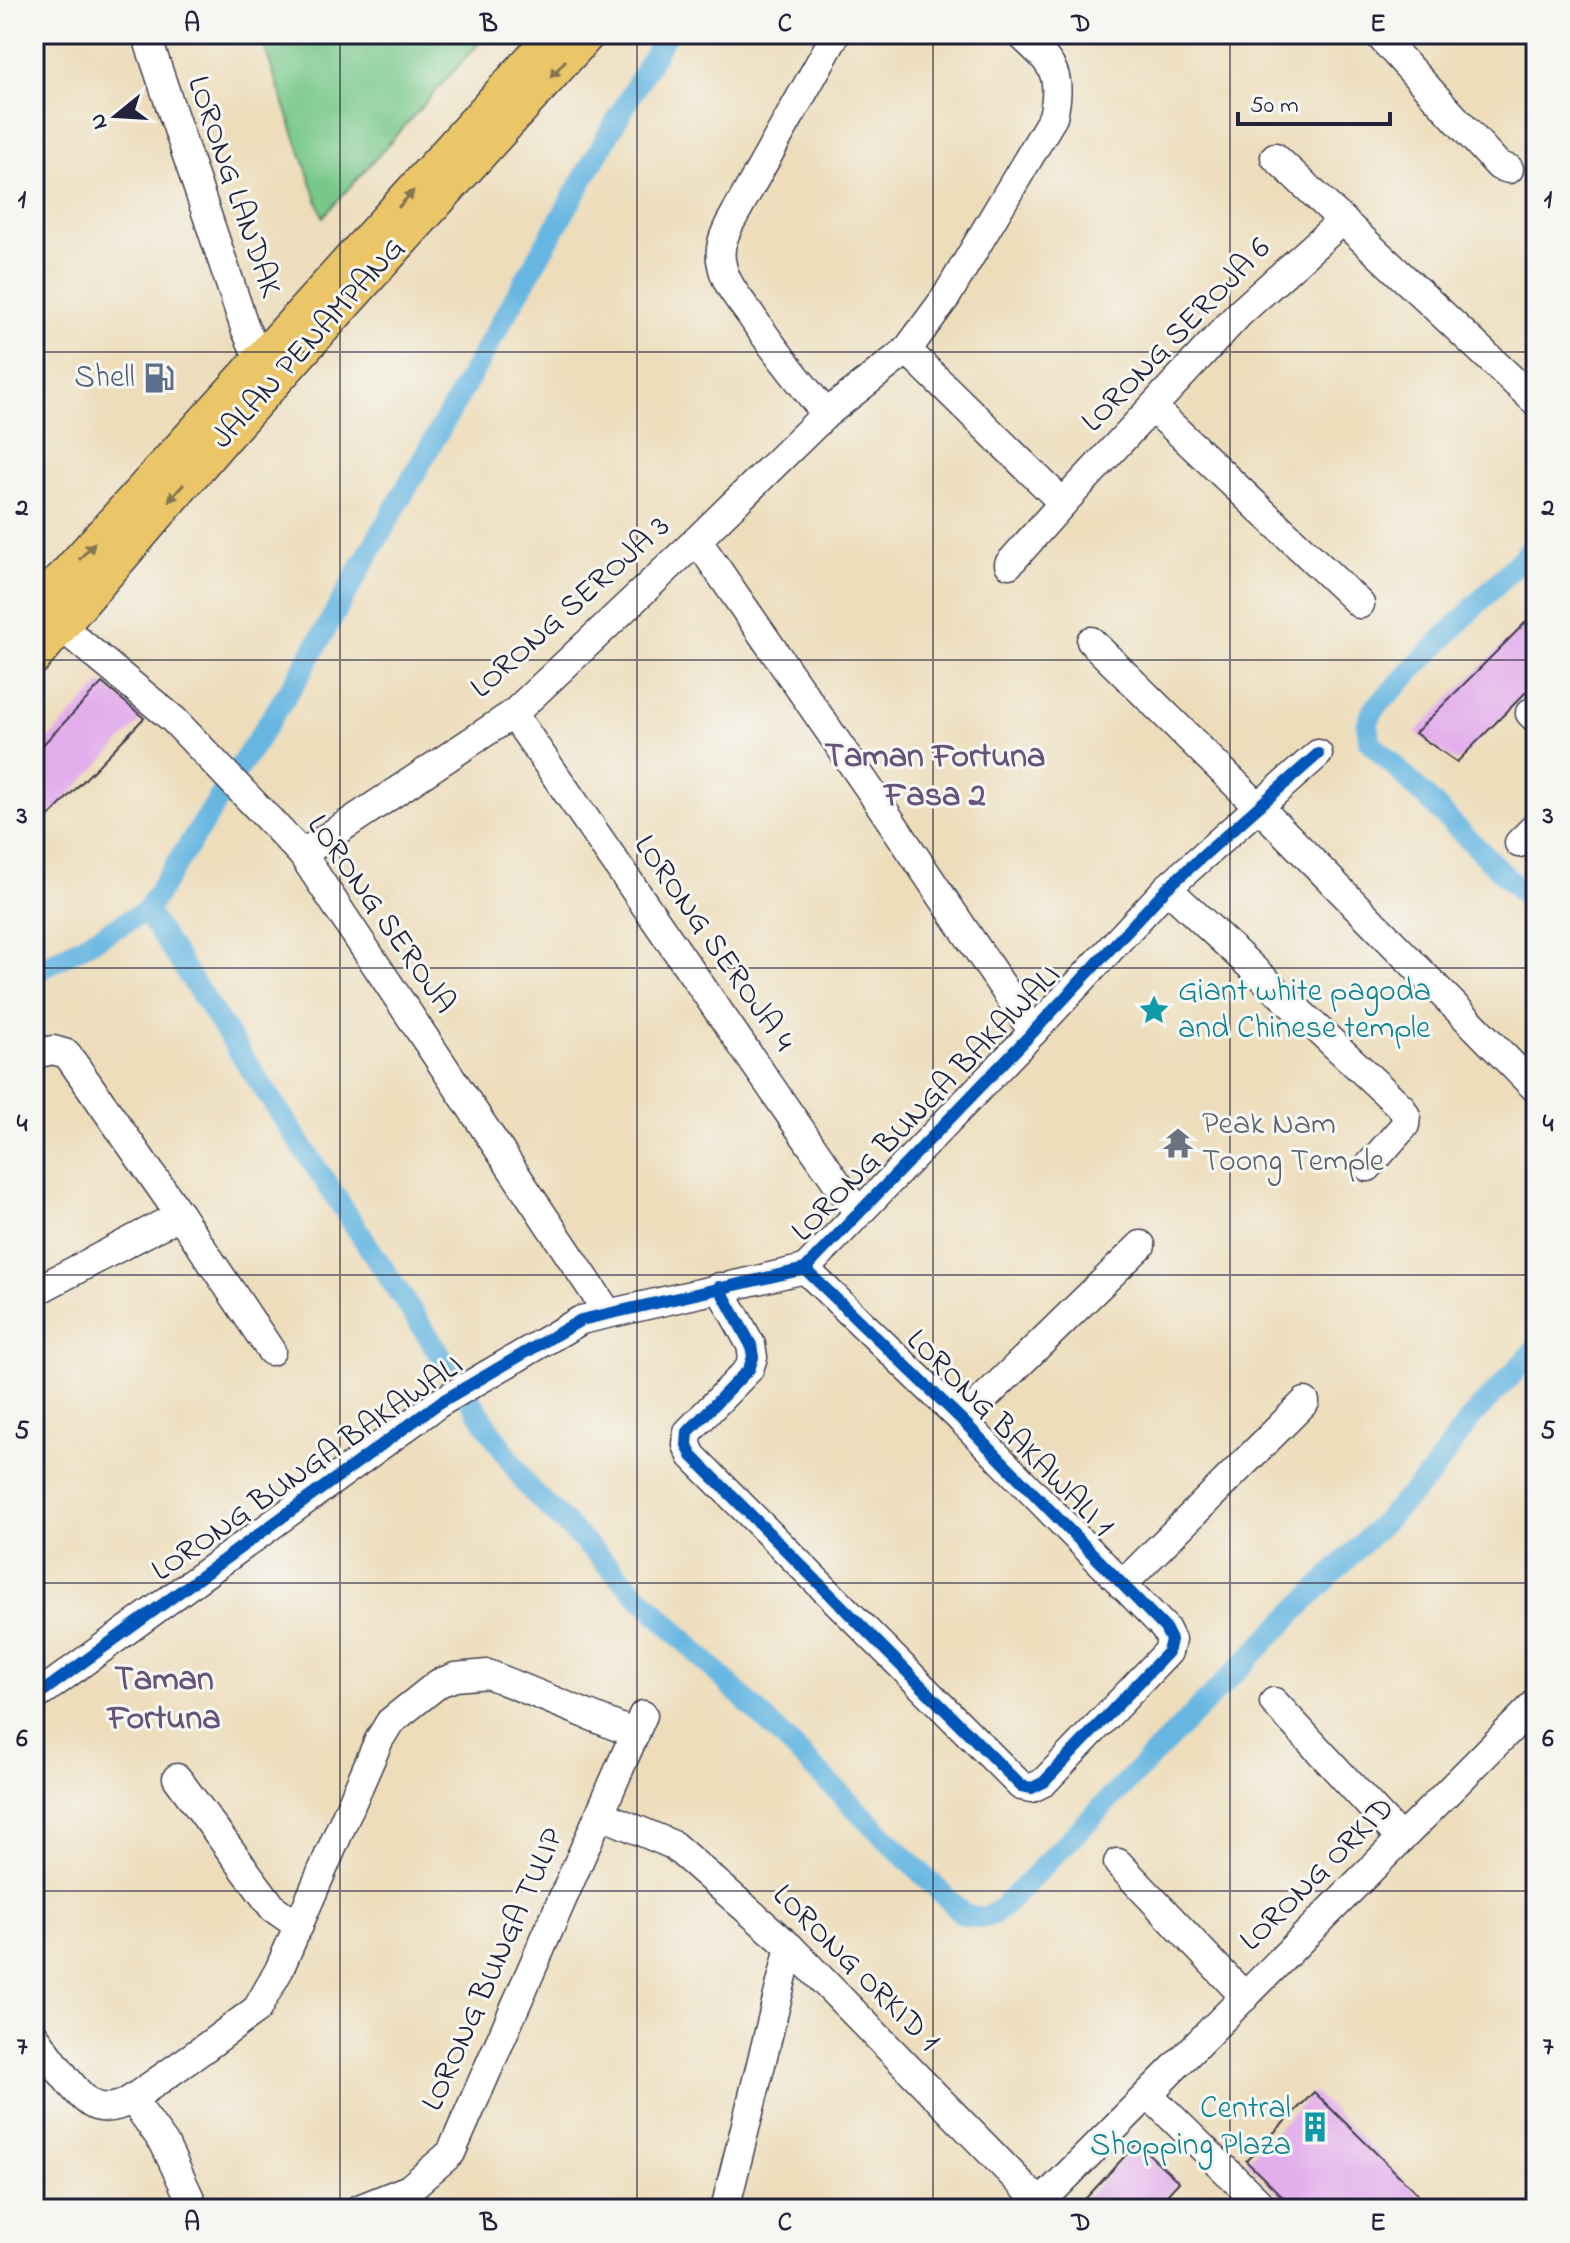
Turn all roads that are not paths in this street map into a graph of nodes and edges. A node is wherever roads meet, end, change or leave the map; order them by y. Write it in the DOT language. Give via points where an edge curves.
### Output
graph roads {
  1 [pos="146,34"];
  2 [pos="541,34"];
  3 [pos="554,34"];
  4 [pos="588,34"];
  5 [pos="836,34"];
  6 [pos="1020,34"];
  7 [pos="1378,34"];
  8 [pos="518,75"];
  9 [pos="1275,157"];
  10 [pos="1509,169"];
  11 [pos="1343,220"];
  12 [pos="907,350"];
  13 [pos="299,354"];
  14 [pos="260,361"];
  15 [pos="1536,402"];
  16 [pos="1153,408"];
  17 [pos="826,414"];
  18 [pos="227,434"];
  19 [pos="1063,503"];
  20 [pos="697,540"];
  21 [pos="1009,564"];
  22 [pos="1360,604"];
  23 [pos="44,615"];
  24 [pos="1091,641"];
  25 [pos="34,658"];
  26 [pos="513,714"];
  27 [pos="1318,754"];
  28 [pos="1259,807"];
  29 [pos="302,854"];
  30 [pos="1167,888"];
  31 [pos="1033,1032"];
  32 [pos="34,1054"];
  33 [pos="1536,1089"];
  34 [pos="1368,1167"];
  35 [pos="858,1213"];
  36 [pos="180,1215"];
  37 [pos="1141,1245"];
  38 [pos="805,1269"];
  39 [pos="719,1287"];
  40 [pos="34,1292"];
  41 [pos="608,1313"];
  42 [pos="271,1351"];
  43 [pos="1305,1402"];
  44 [pos="962,1420"];
  45 [pos="1122,1585"];
  46 [pos="34,1698"];
  47 [pos="1274,1702"];
  48 [pos="1536,1703"];
  49 [pos="177,1778"];
  50 [pos="600,1814"];
  51 [pos="1401,1839"];
  52 [pos="1118,1863"];
  53 [pos="299,1926"];
  54 [pos="790,1947"];
  55 [pos="1245,1997"];
  56 [pos="34,2035"];
  57 [pos="1148,2094"];
  58 [pos="132,2099"];
  59 [pos="1037,2206"];
  60 [pos="195,2209"];
  61 [pos="359,2209"];
  62 [pos="725,2209"];
  63 [pos="1265,2209"];
  1 -- 14 [label="street, LORONG LANDAK"];
  2 -- 8 [label="main road"];
  3 -- 8 [label="main road, JALAN PENAMPANG"];
  4 -- 13 [label="main road, JALAN PENAMPANG, one-way"];
  5 -- 17 [label="street" via="730,223 720,253 730,285"];
  6 -- 12 [label="street, LORONG SEROJA 3" via="1048,60 1056,77 1053,117 946,297"];
  7 -- 10 [label="street" via="1499,166"];
  14 -- 8 [label="main road, JALAN PENAMPANG, one-way"];
  9 -- 11 [label="street"];
  11 -- 15 [label="street"];
  11 -- 16 [label="street, LORONG SEROJA 6" via="1240,313"];
  12 -- 17 [label="street, LORONG SEROJA 3"];
  12 -- 19 [label="street"];
  13 -- 14 [label="main road"];
  13 -- 18 [label="main road, JALAN PENAMPANG"];
  14 -- 18 [label="main road" via="255,384"];
  23 -- 14 [label="main road, JALAN PENAMPANG, one-way"];
  16 -- 19 [label="street, LORONG SEROJA 6"];
  16 -- 22 [label="street"];
  17 -- 20 [label="street, LORONG SEROJA 3"];
  18 -- 23 [label="main road, JALAN PENAMPANG, one-way"];
  19 -- 21 [label="street, LORONG SEROJA 6"];
  20 -- 26 [label="street, LORONG SEROJA 3"];
  20 -- 31 [label="street"];
  23 -- 25 [label="main road, JALAN PENAMPANG"];
  23 -- 29 [label="street, LORONG SEROJA" via="174,720"];
  24 -- 28 [label="street"];
  26 -- 29 [label="street, LORONG SEROJA 3"];
  26 -- 35 [label="street, LORONG SEROJA 4"];
  27 -- 28 [label="street, LORONG BUNGA BAKAWALI"];
  28 -- 30 [label="street, LORONG BUNGA BAKAWALI"];
  28 -- 33 [label="street"];
  29 -- 41 [label="street, LORONG SEROJA"];
  30 -- 31 [label="street, LORONG BUNGA BAKAWALI"];
  30 -- 34 [label="street" via="1401,1107 1405,1125"];
  31 -- 35 [label="street, LORONG BUNGA BAKAWALI"];
  32 -- 36 [label="street" via="67,1054"];
  35 -- 38 [label="street, LORONG BUNGA BAKAWALI"];
  36 -- 40 [label="street"];
  36 -- 42 [label="street"];
  37 -- 44 [label="street"];
  38 -- 39 [label="street, LORONG BUNGA BAKAWALI"];
  38 -- 44 [label="street, LORONG BAKAWALI 1"];
  39 -- 41 [label="street, LORONG BUNGA BAKAWALI"];
  39 -- 45 [label="street, LORONG BAKAWALI 1" via="753,1357 749,1369 688,1432 692,1456 1021,1786 1044,1782 1168,1652 1171,1640 1165,1628"];
  41 -- 46 [label="street, LORONG BUNGA BAKAWALI" via="581,1320 439,1403"];
  43 -- 45 [label="street"];
  44 -- 45 [label="street, LORONG BAKAWALI 1"];
  47 -- 51 [label="street"];
  48 -- 51 [label="street, LORONG ORKID"];
  49 -- 53 [label="street" via="273,1908"];
  50 -- 53 [label="street, LORONG BUNGA TULIP" via="639,1725 488,1674 455,1677 439,1683 390,1722"];
  50 -- 54 [label="street, LORONG ORKID 1" via="673,1845"];
  50 -- 61 [label="street, LORONG BUNGA TULIP" via="451,2153 409,2189"];
  51 -- 55 [label="street, LORONG ORKID"];
  52 -- 55 [label="street"];
  53 -- 58 [label="street" via="257,2009"];
  54 -- 59 [label="street, LORONG ORKID 1"];
  54 -- 62 [label="street"];
  55 -- 57 [label="street, LORONG ORKID"];
  56 -- 58 [label="street" via="93,2106 119,2107"];
  57 -- 59 [label="street, LORONG ORKID"];
  57 -- 63 [label="street"];
  58 -- 60 [label="street" via="164,2143"];
}
